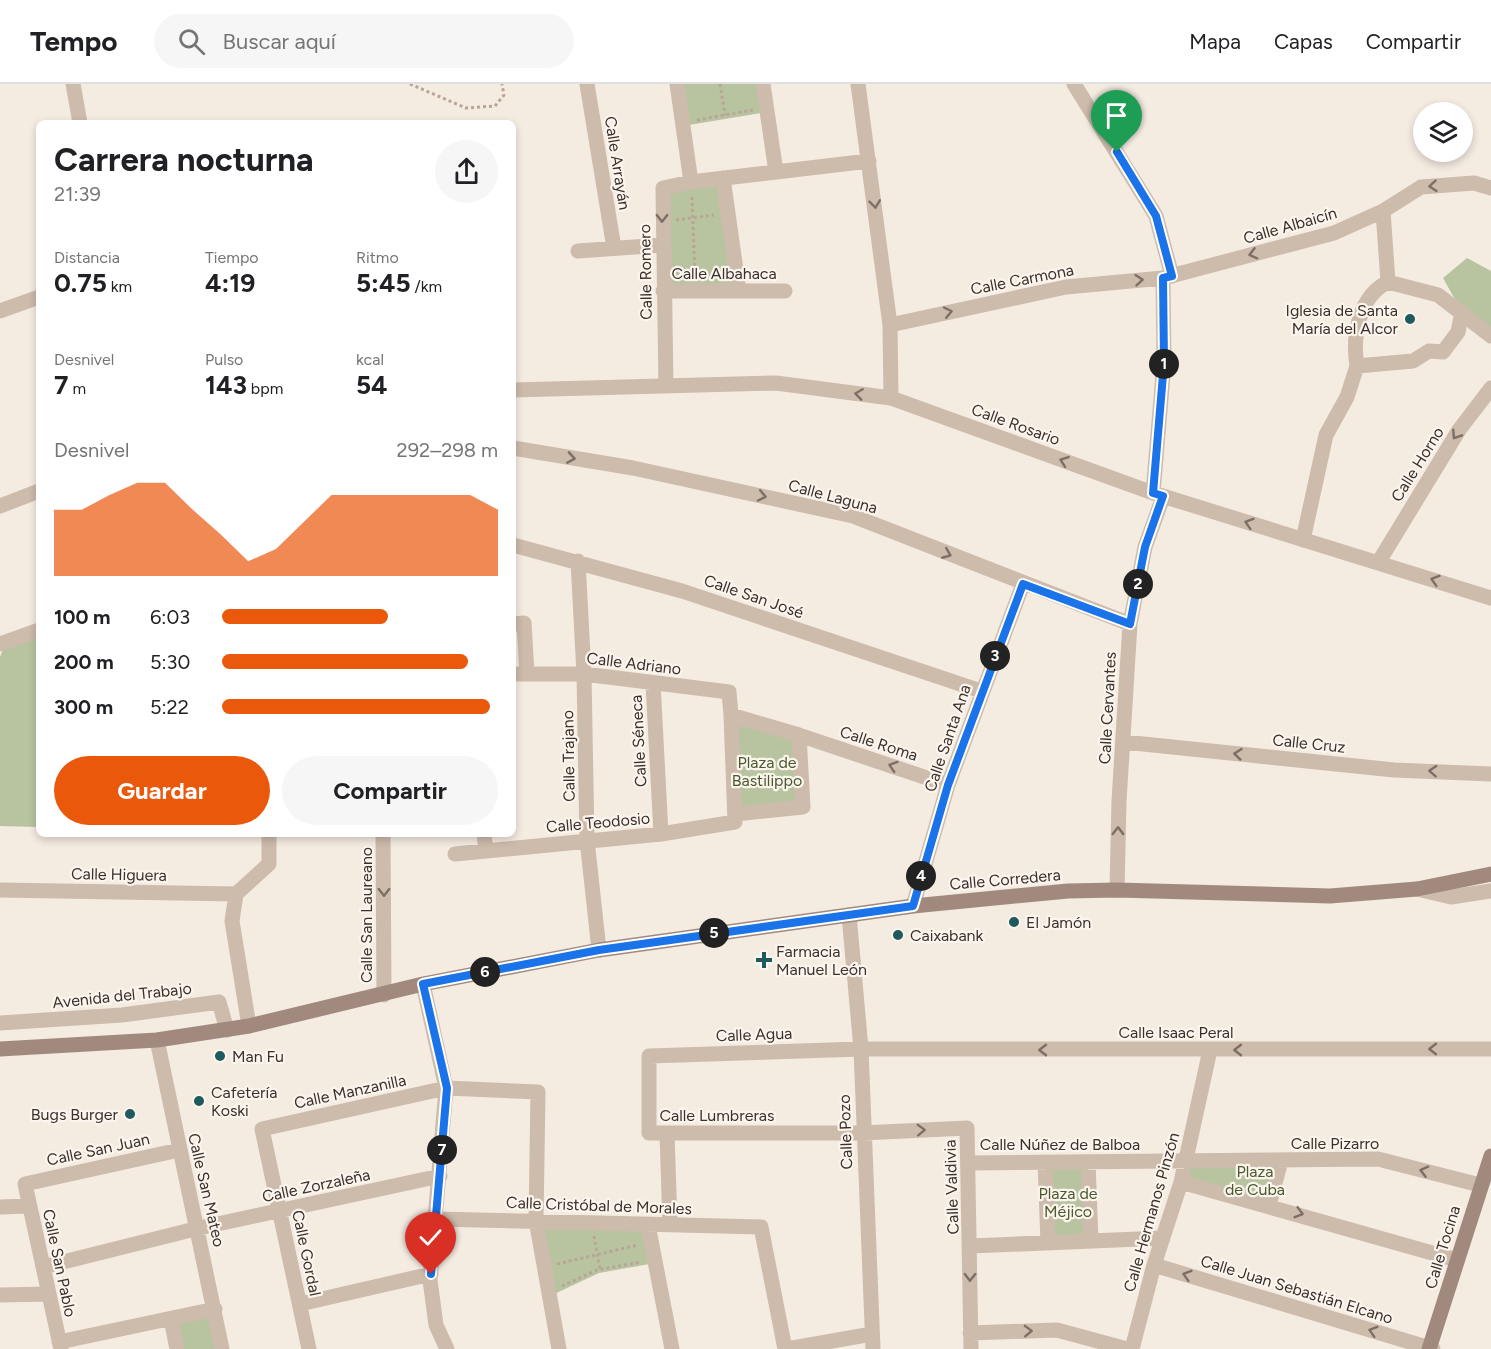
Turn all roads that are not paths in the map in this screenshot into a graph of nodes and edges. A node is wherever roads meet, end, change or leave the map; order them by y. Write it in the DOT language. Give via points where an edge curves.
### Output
graph roads {
  1 [pos="73,84"];
  2 [pos="587,84"];
  3 [pos="677,84"];
  4 [pos="763,84"];
  5 [pos="858,84"];
  6 [pos="1074,84"];
  7 [pos="79,120"];
  8 [pos="869,161"];
  9 [pos="776,172"];
  10 [pos="723,178"];
  11 [pos="691,182"];
  12 [pos="1491,189"];
  13 [pos="1383,211"];
  14 [pos="662,245"];
  15 [pos="614,248"];
  16 [pos="578,251"];
  17 [pos="1168,277"];
  18 [pos="1388,282"];
  19 [pos="663,291"];
  20 [pos="739,291"];
  21 [pos="785,291"];
  22 [pos="36,298"];
  23 [pos="0,310"];
  24 [pos="1462,312"];
  25 [pos="890,325"];
  26 [pos="1491,336"];
  27 [pos="1357,366"];
  28 [pos="666,385"];
  29 [pos="1491,388"];
  30 [pos="516,390"];
  31 [pos="891,398"];
  32 [pos="516,448"];
  33 [pos="36,492"];
  34 [pos="1158,495"];
  35 [pos="0,506"];
  36 [pos="1303,540"];
  37 [pos="516,546"];
  38 [pos="578,561"];
  39 [pos="1378,563"];
  40 [pos="1023,584"];
  41 [pos="1491,597"];
  42 [pos="516,624"];
  43 [pos="1130,624"];
  44 [pos="36,631"];
  45 [pos="0,644"];
  46 [pos="520,674"];
  47 [pos="584,674"];
  48 [pos="653,683"];
  49 [pos="981,691"];
  50 [pos="731,715"];
  51 [pos="799,735"];
  52 [pos="1124,742"];
  53 [pos="1491,774"];
  54 [pos="948,785"];
  55 [pos="735,814"];
  56 [pos="661,834"];
  57 [pos="269,837"];
  58 [pos="383,837"];
  59 [pos="484,837"];
  60 [pos="587,840"];
  61 [pos="486,851"];
  62 [pos="455,854"];
  63 [pos="1491,874"];
  64 [pos="1417,889"];
  65 [pos="0,890"];
  66 [pos="1117,890"];
  67 [pos="1491,891"];
  68 [pos="236,894"];
  69 [pos="913,906"];
  70 [pos="849,915"];
  71 [pos="599,950"];
  72 [pos="423,984"];
  73 [pos="384,995"];
  74 [pos="0,1023"];
  75 [pos="249,1026"];
  76 [pos="227,1030"];
  77 [pos="157,1040"];
  78 [pos="0,1049"];
  79 [pos="861,1049"];
  80 [pos="1491,1049"];
  81 [pos="1210,1050"];
  82 [pos="649,1056"];
  83 [pos="447,1088"];
  84 [pos="262,1129"];
  85 [pos="667,1133"];
  86 [pos="862,1133"];
  87 [pos="179,1150"];
  88 [pos="1491,1155"];
  89 [pos="1186,1161"];
  90 [pos="1281,1161"];
  91 [pos="1045,1162"];
  92 [pos="1088,1162"];
  93 [pos="969,1163"];
  94 [pos="440,1176"];
  95 [pos="1181,1182"];
  96 [pos="25,1184"];
  97 [pos="1480,1185"];
  98 [pos="1269,1205"];
  99 [pos="29,1206"];
  100 [pos="0,1207"];
  101 [pos="279,1211"];
  102 [pos="436,1219"];
  103 [pos="536,1220"];
  104 [pos="648,1225"];
  105 [pos="670,1225"];
  106 [pos="199,1228"];
  107 [pos="1163,1239"];
  108 [pos="1091,1241"];
  109 [pos="1048,1243"];
  110 [pos="971,1246"];
  111 [pos="1457,1260"];
  112 [pos="1154,1265"];
  113 [pos="43,1267"];
  114 [pos="431,1274"];
  115 [pos="49,1294"];
  116 [pos="0,1295"];
  117 [pos="300,1304"];
  118 [pos="215,1309"];
  119 [pos="171,1319"];
  120 [pos="970,1333"];
  121 [pos="873,1342"];
  122 [pos="60,1345"];
  123 [pos="177,1349"];
  124 [pos="222,1349"];
  125 [pos="309,1349"];
  126 [pos="447,1349"];
  127 [pos="559,1349"];
  128 [pos="672,1349"];
  129 [pos="786,1349"];
  130 [pos="971,1349"];
  131 [pos="1127,1349"];
  132 [pos="1132,1349"];
  133 [pos="1430,1349"];
  1 -- 7 [label="street"];
  2 -- 15 [label="street, Calle Arrayán"];
  3 -- 11 [label="street"];
  4 -- 9 [label="street"];
  5 -- 8 [label="street"];
  6 -- 17 [label="street, Calle Cervantes" via="1156,216"];
  8 -- 9 [label="street"];
  8 -- 25 [label="street, one-way"];
  9 -- 10 [label="street"];
  10 -- 11 [label="street"];
  10 -- 20 [label="street"];
  11 -- 14 [label="street, Calle Romero, one-way" via="663,188"];
  12 -- 13 [label="street, Calle Albaicín, one-way" via="1474,183 1421,187"];
  13 -- 17 [label="street, Calle Albaicín, one-way" via="1334,233"];
  13 -- 18 [label="street"];
  14 -- 15 [label="street"];
  14 -- 19 [label="street, Calle Romero"];
  15 -- 16 [label="street"];
  25 -- 17 [label="street, Calle Carmona, one-way" via="1066,287"];
  17 -- 34 [label="street, Calle Cervantes" via="1157,442"];
  18 -- 24 [label="street" via="1438,295"];
  18 -- 27 [label="street" via="1377,287 1361,310"];
  19 -- 20 [label="street, Calle Albahaca"];
  19 -- 28 [label="street, Calle Romero"];
  20 -- 21 [label="street, Calle Albahaca"];
  22 -- 23 [label="street"];
  24 -- 26 [label="street"];
  24 -- 27 [label="street" via="1458,332 1443,352 1429,351 1413,360"];
  25 -- 31 [label="street"];
  27 -- 36 [label="street" via="1347,397 1326,435"];
  28 -- 30 [label="street, Calle Rosario"];
  31 -- 28 [label="street, Calle Rosario, one-way" via="776,383"];
  29 -- 39 [label="street, Calle Horno, one-way" via="1459,430"];
  34 -- 31 [label="street, Calle Rosario, one-way"];
  32 -- 40 [label="street, Calle Laguna, one-way" via="633,468 853,516"];
  33 -- 35 [label="street"];
  36 -- 34 [label="street, Calle Rosario, one-way"];
  34 -- 43 [label="street, Calle Cervantes"];
  36 -- 39 [label="street, Calle Rosario"];
  37 -- 38 [label="street, Calle San José"];
  38 -- 47 [label="street, Calle Trajano"];
  38 -- 49 [label="street, Calle San José" via="681,591"];
  41 -- 39 [label="street, Calle Rosario, one-way"];
  40 -- 43 [label="street, Calle Laguna"];
  40 -- 49 [label="street, Calle Santa Ana"];
  42 -- 46 [label="street" via="524,623"];
  43 -- 52 [label="street, Calle Cervantes"];
  44 -- 45 [label="street"];
  46 -- 47 [label="street, Calle Adriano"];
  47 -- 48 [label="street, Calle Adriano"];
  47 -- 60 [label="street, Calle Trajano"];
  48 -- 50 [label="street, Calle Adriano" via="729,692"];
  48 -- 56 [label="street, Calle Séneca"];
  49 -- 54 [label="street, Calle Santa Ana"];
  50 -- 51 [label="street"];
  50 -- 55 [label="street"];
  54 -- 51 [label="street, Calle Roma, one-way"];
  51 -- 55 [label="street" via="803,807"];
  53 -- 52 [label="street, Calle Cruz, one-way" via="1394,770"];
  66 -- 52 [label="street, Calle Cervantes, one-way"];
  54 -- 69 [label="street, Calle Santa Ana"];
  55 -- 56 [label="street, Calle Teodosio" via="735,822"];
  56 -- 60 [label="street, Calle Teodosio"];
  57 -- 68 [label="street" via="269,864"];
  58 -- 73 [label="street, Calle San Laureano, one-way"];
  59 -- 61 [label="street"];
  60 -- 61 [label="street, Calle Teodosio"];
  60 -- 71 [label="street, Calle Trajano"];
  61 -- 62 [label="street, Calle Teodosio"];
  63 -- 64 [label="street, Calle Corredera"];
  64 -- 66 [label="street, Calle Corredera" via="1330,896"];
  64 -- 67 [label="street, Calle Corredera" via="1451,897"];
  65 -- 68 [label="street, Calle Higuera"];
  66 -- 69 [label="street, Calle Corredera"];
  68 -- 75 [label="street" via="232,921"];
  69 -- 70 [label="street, Calle Corredera"];
  70 -- 71 [label="street, Calle Corredera"];
  70 -- 79 [label="street, Calle Pozo"];
  71 -- 72 [label="street, Calle Corredera"];
  72 -- 73 [label="street"];
  72 -- 83 [label="street"];
  73 -- 75 [label="street"];
  74 -- 76 [label="street, Avenida del Trabajo" via="122,1015 219,1002"];
  75 -- 76 [label="street"];
  76 -- 77 [label="street"];
  77 -- 78 [label="street"];
  77 -- 87 [label="street, Calle San Mateo"];
  81 -- 79 [label="street, Calle Isaac Peral, one-way"];
  79 -- 82 [label="street, Calle Agua"];
  79 -- 86 [label="street, Calle Pozo"];
  80 -- 81 [label="street, Calle Isaac Peral, one-way"];
  81 -- 89 [label="street, Calle Hermanos Pinzón"];
  82 -- 85 [label="street, Calle Lumbreras" via="649,1133"];
  83 -- 84 [label="street, Calle Manzanilla"];
  83 -- 94 [label="street"];
  83 -- 103 [label="street, Calle Manzanilla" via="538,1092"];
  84 -- 101 [label="street, Calle Gordal"];
  85 -- 86 [label="street, Calle Lumbreras"];
  85 -- 105 [label="street"];
  86 -- 93 [label="street, Calle Valdivia, one-way" via="967,1128"];
  86 -- 121 [label="street, Calle Pozo"];
  87 -- 96 [label="street, Calle San Juan"];
  87 -- 106 [label="street, Calle San Mateo"];
  88 -- 97 [label="street, Calle Tocina"];
  89 -- 90 [label="street, Calle Pizarro"];
  89 -- 92 [label="street, Calle Núñez de Balboa"];
  89 -- 95 [label="street, Calle Hermanos Pinzón"];
  97 -- 90 [label="street, Calle Pizarro, one-way" via="1378,1159"];
  90 -- 98 [label="street"];
  91 -- 92 [label="street, Calle Núñez de Balboa"];
  91 -- 93 [label="street, Calle Núñez de Balboa"];
  91 -- 109 [label="street"];
  92 -- 108 [label="street"];
  93 -- 110 [label="street, Calle Valdivia"];
  94 -- 101 [label="street, Calle Zorzaleña"];
  94 -- 102 [label="street"];
  95 -- 98 [label="street"];
  95 -- 107 [label="street, Calle Hermanos Pinzón"];
  96 -- 99 [label="street, Calle San Pablo"];
  97 -- 111 [label="street, Calle Tocina"];
  98 -- 111 [label="street, one-way"];
  99 -- 100 [label="street"];
  99 -- 113 [label="street, Calle San Pablo"];
  101 -- 106 [label="street, Calle Zorzaleña"];
  101 -- 117 [label="street, Calle Gordal"];
  102 -- 103 [label="street, Calle Cristóbal de Morales"];
  102 -- 114 [label="street"];
  103 -- 104 [label="street, Calle Cristóbal de Morales"];
  103 -- 127 [label="street"];
  104 -- 105 [label="street, Calle Cristóbal de Morales"];
  104 -- 128 [label="street"];
  105 -- 129 [label="street, Calle Cristóbal de Morales" via="761,1227"];
  106 -- 113 [label="street, Calle Zorzaleña"];
  106 -- 118 [label="street, Calle San Mateo"];
  107 -- 108 [label="street"];
  107 -- 112 [label="street, Calle Hermanos Pinzón"];
  108 -- 109 [label="street"];
  109 -- 110 [label="street"];
  110 -- 120 [label="street, Calle Valdivia, one-way"];
  111 -- 133 [label="street, Calle Tocina"];
  112 -- 132 [label="street, Calle Hermanos Pinzón"];
  133 -- 112 [label="street, Calle Juan Sebastián Elcano, one-way"];
  113 -- 115 [label="street, Calle San Pablo"];
  114 -- 117 [label="street"];
  114 -- 126 [label="street" via="436,1325"];
  115 -- 116 [label="street"];
  115 -- 122 [label="street, Calle San Pablo"];
  117 -- 125 [label="street, Calle Gordal"];
  118 -- 119 [label="street"];
  118 -- 124 [label="street, Calle San Mateo"];
  119 -- 122 [label="street"];
  119 -- 123 [label="street"];
  120 -- 130 [label="street, Calle Valdivia"];
  120 -- 131 [label="street, one-way" via="1058,1330"];
  121 -- 129 [label="street"];
}
